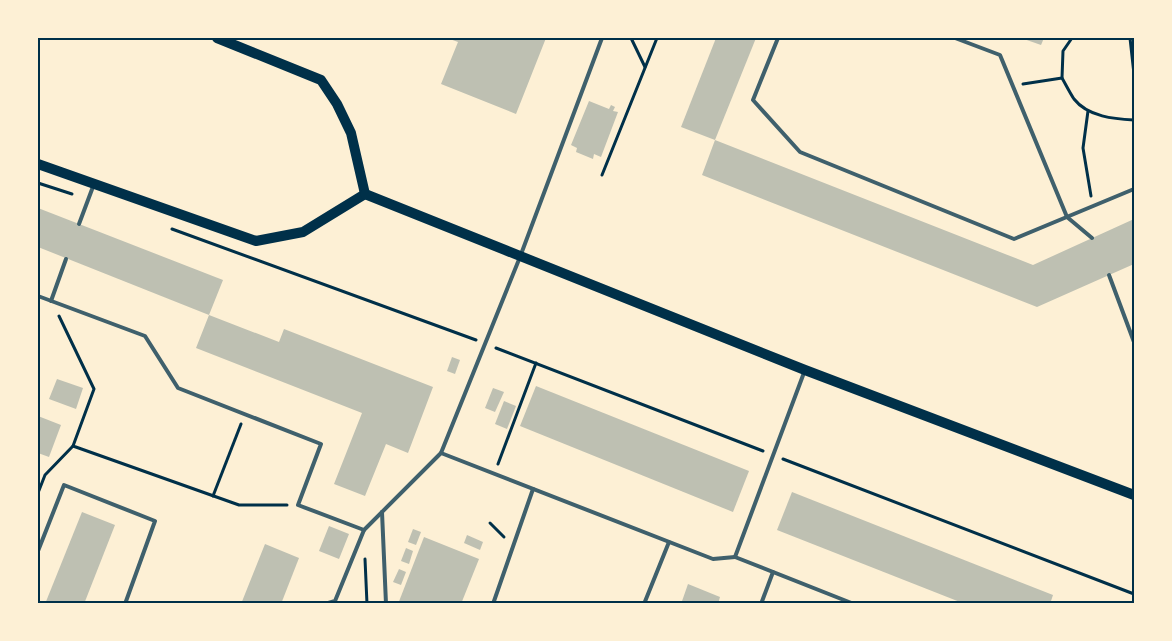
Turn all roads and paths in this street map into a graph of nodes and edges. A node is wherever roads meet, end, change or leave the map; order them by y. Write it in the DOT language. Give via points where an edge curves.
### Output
graph roads {
  1 [pos="217,38"];
  2 [pos="602,38"];
  3 [pos="631,38"];
  4 [pos="658,38"];
  5 [pos="778,38"];
  6 [pos="955,38"];
  7 [pos="1072,38"];
  8 [pos="1130,38"];
  9 [pos="646,67"];
  10 [pos="1134,74"];
  11 [pos="1062,78"];
  12 [pos="1012,85"];
  13 [pos="1088,111"];
  14 [pos="1134,120"];
  15 [pos="38,164"];
  16 [pos="602,175"];
  17 [pos="38,183"];
  18 [pos="94,184"];
  19 [pos="1134,189"];
  20 [pos="365,194"];
  21 [pos="88,199"];
  22 [pos="1093,206"];
  23 [pos="1067,217"];
  24 [pos="79,224"];
  25 [pos="171,229"];
  26 [pos="1092,238"];
  27 [pos="520,257"];
  28 [pos="66,259"];
  29 [pos="1109,275"];
  30 [pos="38,296"];
  31 [pos="51,300"];
  32 [pos="1134,342"];
  33 [pos="485,343"];
  34 [pos="536,363"];
  35 [pos="805,370"];
  36 [pos="245,414"];
  37 [pos="73,446"];
  38 [pos="441,453"];
  39 [pos="773,455"];
  40 [pos="494,474"];
  41 [pos="533,489"];
  42 [pos="38,493"];
  43 [pos="1134,495"];
  44 [pos="213,496"];
  45 [pos="298,505"];
  46 [pos="382,512"];
  47 [pos="490,523"];
  48 [pos="364,530"];
  49 [pos="669,542"];
  50 [pos="513,547"];
  51 [pos="38,551"];
  52 [pos="735,557"];
  53 [pos="365,558"];
  54 [pos="773,572"];
  55 [pos="1134,594"];
  56 [pos="125,604"];
  57 [pos="325,604"];
  58 [pos="367,604"];
  59 [pos="386,604"];
  60 [pos="493,604"];
  61 [pos="644,604"];
  62 [pos="761,604"];
  63 [pos="854,604"];
  1 -- 20 [label="main road" via="321,80 351,133"];
  2 -- 27 [label="lane"];
  3 -- 9 [label="path"];
  4 -- 9 [label="path"];
  5 -- 23 [label="lane" via="753,100 800,152 1014,239"];
  6 -- 12 [label="lane" via="1000,55"];
  7 -- 11 [label="path" via="1063,52"];
  8 -- 10 [label="path"];
  9 -- 16 [label="path"];
  11 -- 12 [label="path"];
  11 -- 13 [label="path" via="1075,101"];
  12 -- 23 [label="lane"];
  13 -- 14 [label="path" via="1114,119"];
  13 -- 22 [label="path" via="1083,148"];
  15 -- 18 [label="main road"];
  17 -- 21 [label="path"];
  18 -- 20 [label="main road" via="256,242 303,232"];
  18 -- 21 [label="lane"];
  19 -- 22 [label="lane"];
  20 -- 27 [label="main road"];
  21 -- 24 [label="lane"];
  22 -- 23 [label="lane"];
  23 -- 26 [label="lane"];
  25 -- 33 [label="path"];
  27 -- 33 [label="lane"];
  27 -- 35 [label="main road"];
  28 -- 31 [label="lane"];
  29 -- 32 [label="lane"];
  30 -- 31 [label="lane"];
  31 -- 36 [label="lane" via="145,336 178,388"];
  31 -- 37 [label="path" via="94,388"];
  33 -- 34 [label="path"];
  33 -- 38 [label="lane"];
  34 -- 39 [label="path"];
  34 -- 40 [label="path"];
  35 -- 39 [label="lane"];
  35 -- 43 [label="main road"];
  36 -- 44 [label="path"];
  36 -- 45 [label="lane" via="321,444"];
  37 -- 42 [label="path" via="45,475"];
  37 -- 44 [label="path"];
  38 -- 40 [label="lane"];
  38 -- 46 [label="lane"];
  39 -- 52 [label="lane"];
  39 -- 55 [label="path"];
  40 -- 41 [label="lane"];
  41 -- 49 [label="lane"];
  41 -- 50 [label="lane"];
  44 -- 45 [label="path" via="239,505"];
  45 -- 48 [label="lane"];
  46 -- 48 [label="lane"];
  46 -- 59 [label="lane"];
  47 -- 50 [label="path"];
  48 -- 57 [label="lane" via="335,601"];
  49 -- 52 [label="lane" via="713,559"];
  49 -- 61 [label="lane"];
  50 -- 60 [label="lane"];
  51 -- 56 [label="lane" via="64,485 155,521"];
  52 -- 54 [label="lane"];
  53 -- 58 [label="path"];
  54 -- 62 [label="lane"];
  54 -- 63 [label="lane"];
}
